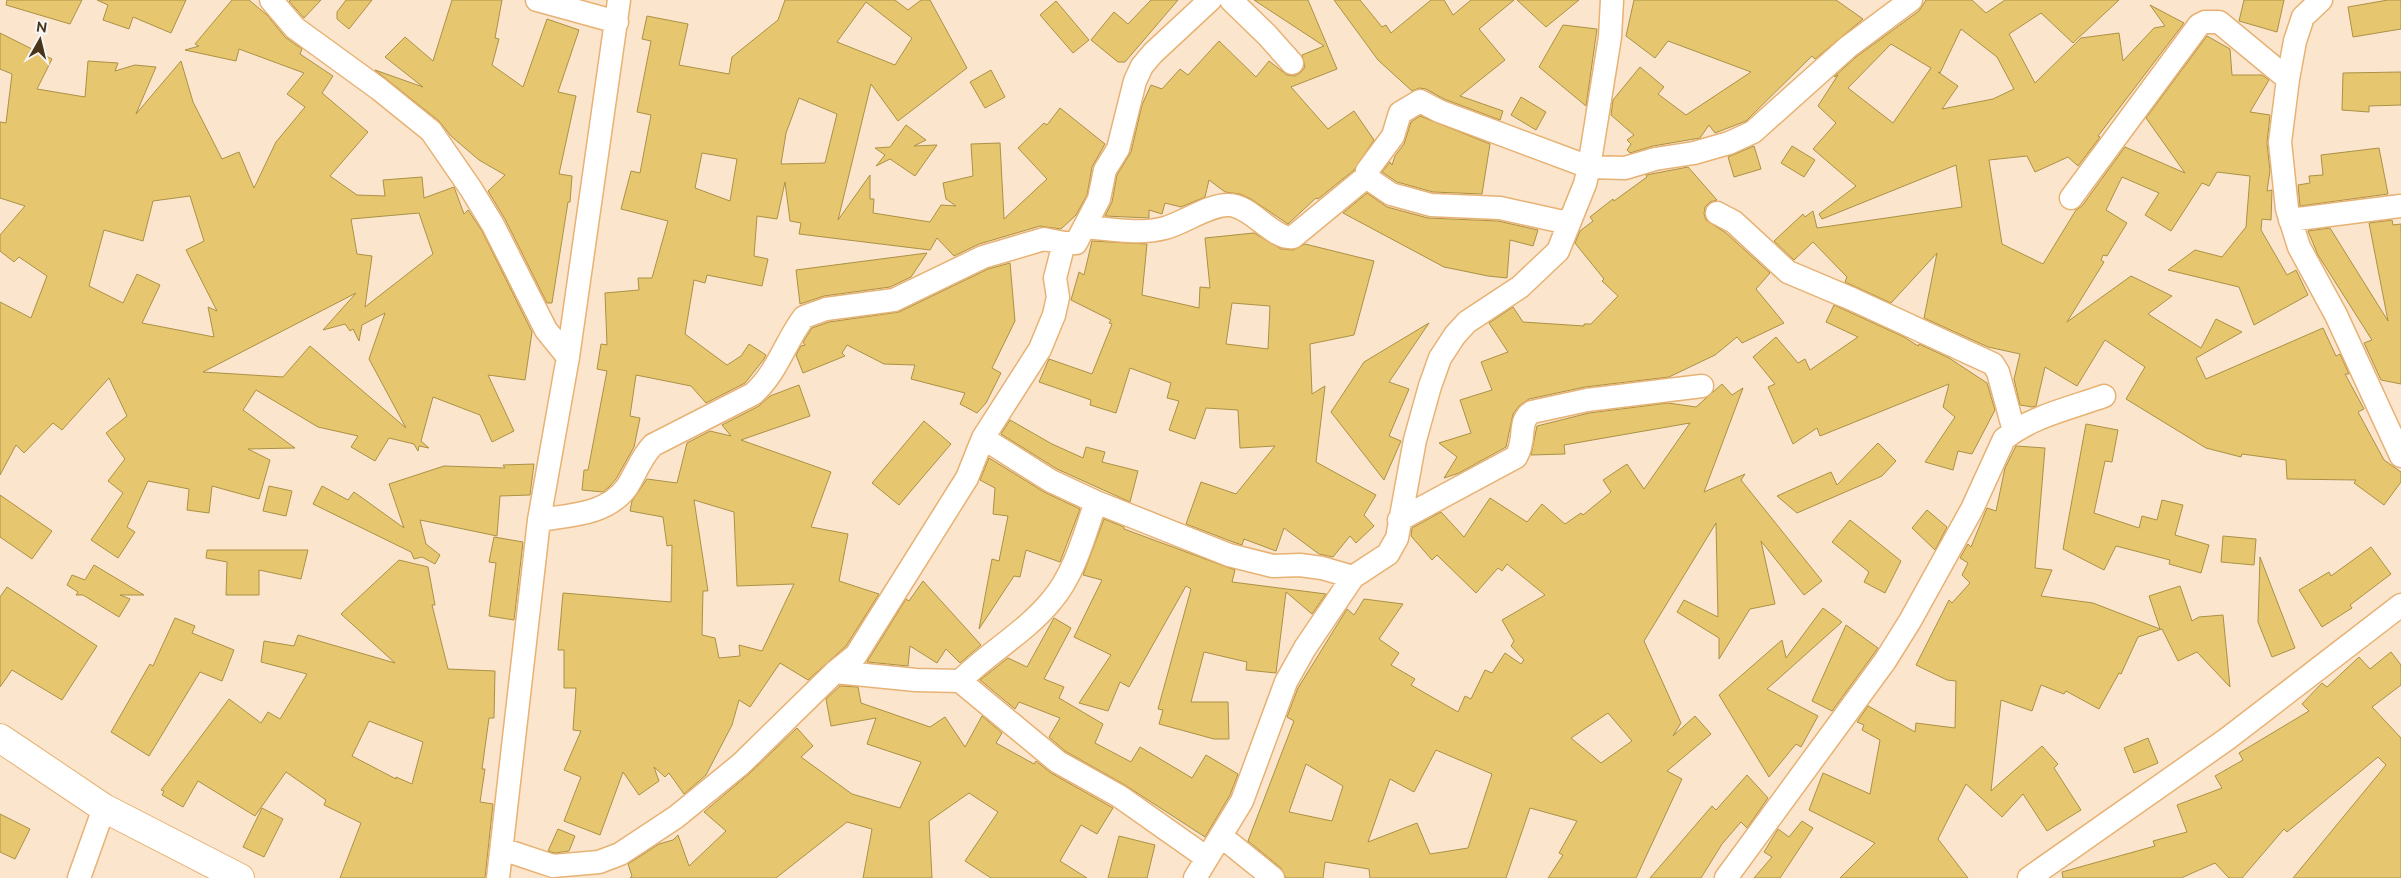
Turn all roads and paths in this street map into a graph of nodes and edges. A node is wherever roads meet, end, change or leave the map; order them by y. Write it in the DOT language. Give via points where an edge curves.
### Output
graph roads {
  1 [pos="271,0"];
  2 [pos="537,0"];
  3 [pos="1210,0"];
  4 [pos="1231,0"];
  5 [pos="1612,0"];
  6 [pos="1911,0"];
  7 [pos="2321,0"];
  8 [pos="618,11"];
  9 [pos="1292,64"];
  10 [pos="2288,79"];
  11 [pos="1589,167"];
  12 [pos="1366,178"];
  13 [pos="2072,198"];
  14 [pos="2401,206"];
  15 [pos="1718,213"];
  16 [pos="2290,220"];
  17 [pos="1568,223"];
  18 [pos="1085,227"];
  19 [pos="1064,243"];
  20 [pos="568,358"];
  21 [pos="1702,386"];
  22 [pos="2104,396"];
  23 [pos="2014,431"];
  24 [pos="983,438"];
  25 [pos="2401,456"];
  26 [pos="1096,502"];
  27 [pos="539,520"];
  28 [pos="1399,520"];
  29 [pos="1353,577"];
  30 [pos="2401,604"];
  31 [pos="835,672"];
  32 [pos="960,681"];
  33 [pos="0,738"];
  34 [pos="104,808"];
  35 [pos="1221,836"];
  36 [pos="502,849"];
  37 [pos="1207,858"];
  38 [pos="79,878"];
  39 [pos="240,878"];
  40 [pos="498,878"];
  41 [pos="1195,878"];
  42 [pos="1272,878"];
  43 [pos="1726,878"];
  44 [pos="2029,878"];
  1 -- 20 [label="street" via="295,28 431,131 493,225 546,330"];
  2 -- 8 [label="street"];
  3 -- 18 [label="street" via="1142,66 1135,81 1118,149 1105,170 1099,199"];
  4 -- 9 [label="street"];
  5 -- 11 [label="street" via="1610,37"];
  6 -- 11 [label="street" via="1848,47 1753,132 1729,143 1625,168"];
  7 -- 10 [label="street" via="2303,17"];
  8 -- 20 [label="street"];
  10 -- 13 [label="street" via="2219,22 2199,25"];
  10 -- 16 [label="street" via="2280,142"];
  11 -- 12 [label="street" via="1438,111 1420,101 1400,113 1393,136 1367,171"];
  11 -- 17 [label="street"];
  12 -- 17 [label="street" via="1391,194 1431,205 1500,208"];
  12 -- 18 [label="street" via="1289,238 1250,213 1229,205 1165,228 1142,232"];
  14 -- 16 [label="street"];
  15 -- 23 [label="street" via="1734,222 1788,272 1993,364"];
  16 -- 25 [label="street" via="2298,247 2336,315"];
  17 -- 28 [label="street" via="1558,251 1520,287 1467,322 1440,358 1415,440"];
  18 -- 19 [label="street" via="1076,243"];
  19 -- 24 [label="street" via="1055,278 1058,297 1048,333 1022,380"];
  19 -- 27 [label="street" via="1044,239 983,257 894,300 826,308 804,317 763,386 653,445 616,500 591,511"];
  20 -- 27 [label="street"];
  21 -- 28 [label="street" via="1587,400 1532,412 1522,424 1522,448 1516,457"];
  22 -- 23 [label="street"];
  23 -- 43 [label="street" via="2004,439 1932,585 1890,653"];
  24 -- 26 [label="street" via="1051,482"];
  24 -- 31 [label="street" via="967,478 856,655"];
  26 -- 29 [label="street" via="1249,562 1322,568"];
  26 -- 32 [label="street" via="1066,580 1054,599"];
  27 -- 36 [label="street"];
  28 -- 29 [label="street" via="1397,538 1388,554"];
  29 -- 35 [label="street" via="1304,648 1286,682 1242,800"];
  30 -- 44 [label="street" via="2227,739"];
  31 -- 32 [label="street"];
  31 -- 36 [label="street" via="741,764 676,818 620,854 600,862 553,866"];
  32 -- 37 [label="street" via="1058,762 1119,796"];
  33 -- 34 [label="street"];
  34 -- 38 [label="street"];
  34 -- 39 [label="street"];
  35 -- 37 [label="street"];
  35 -- 42 [label="street"];
  36 -- 40 [label="street"];
  37 -- 41 [label="street"];
}
